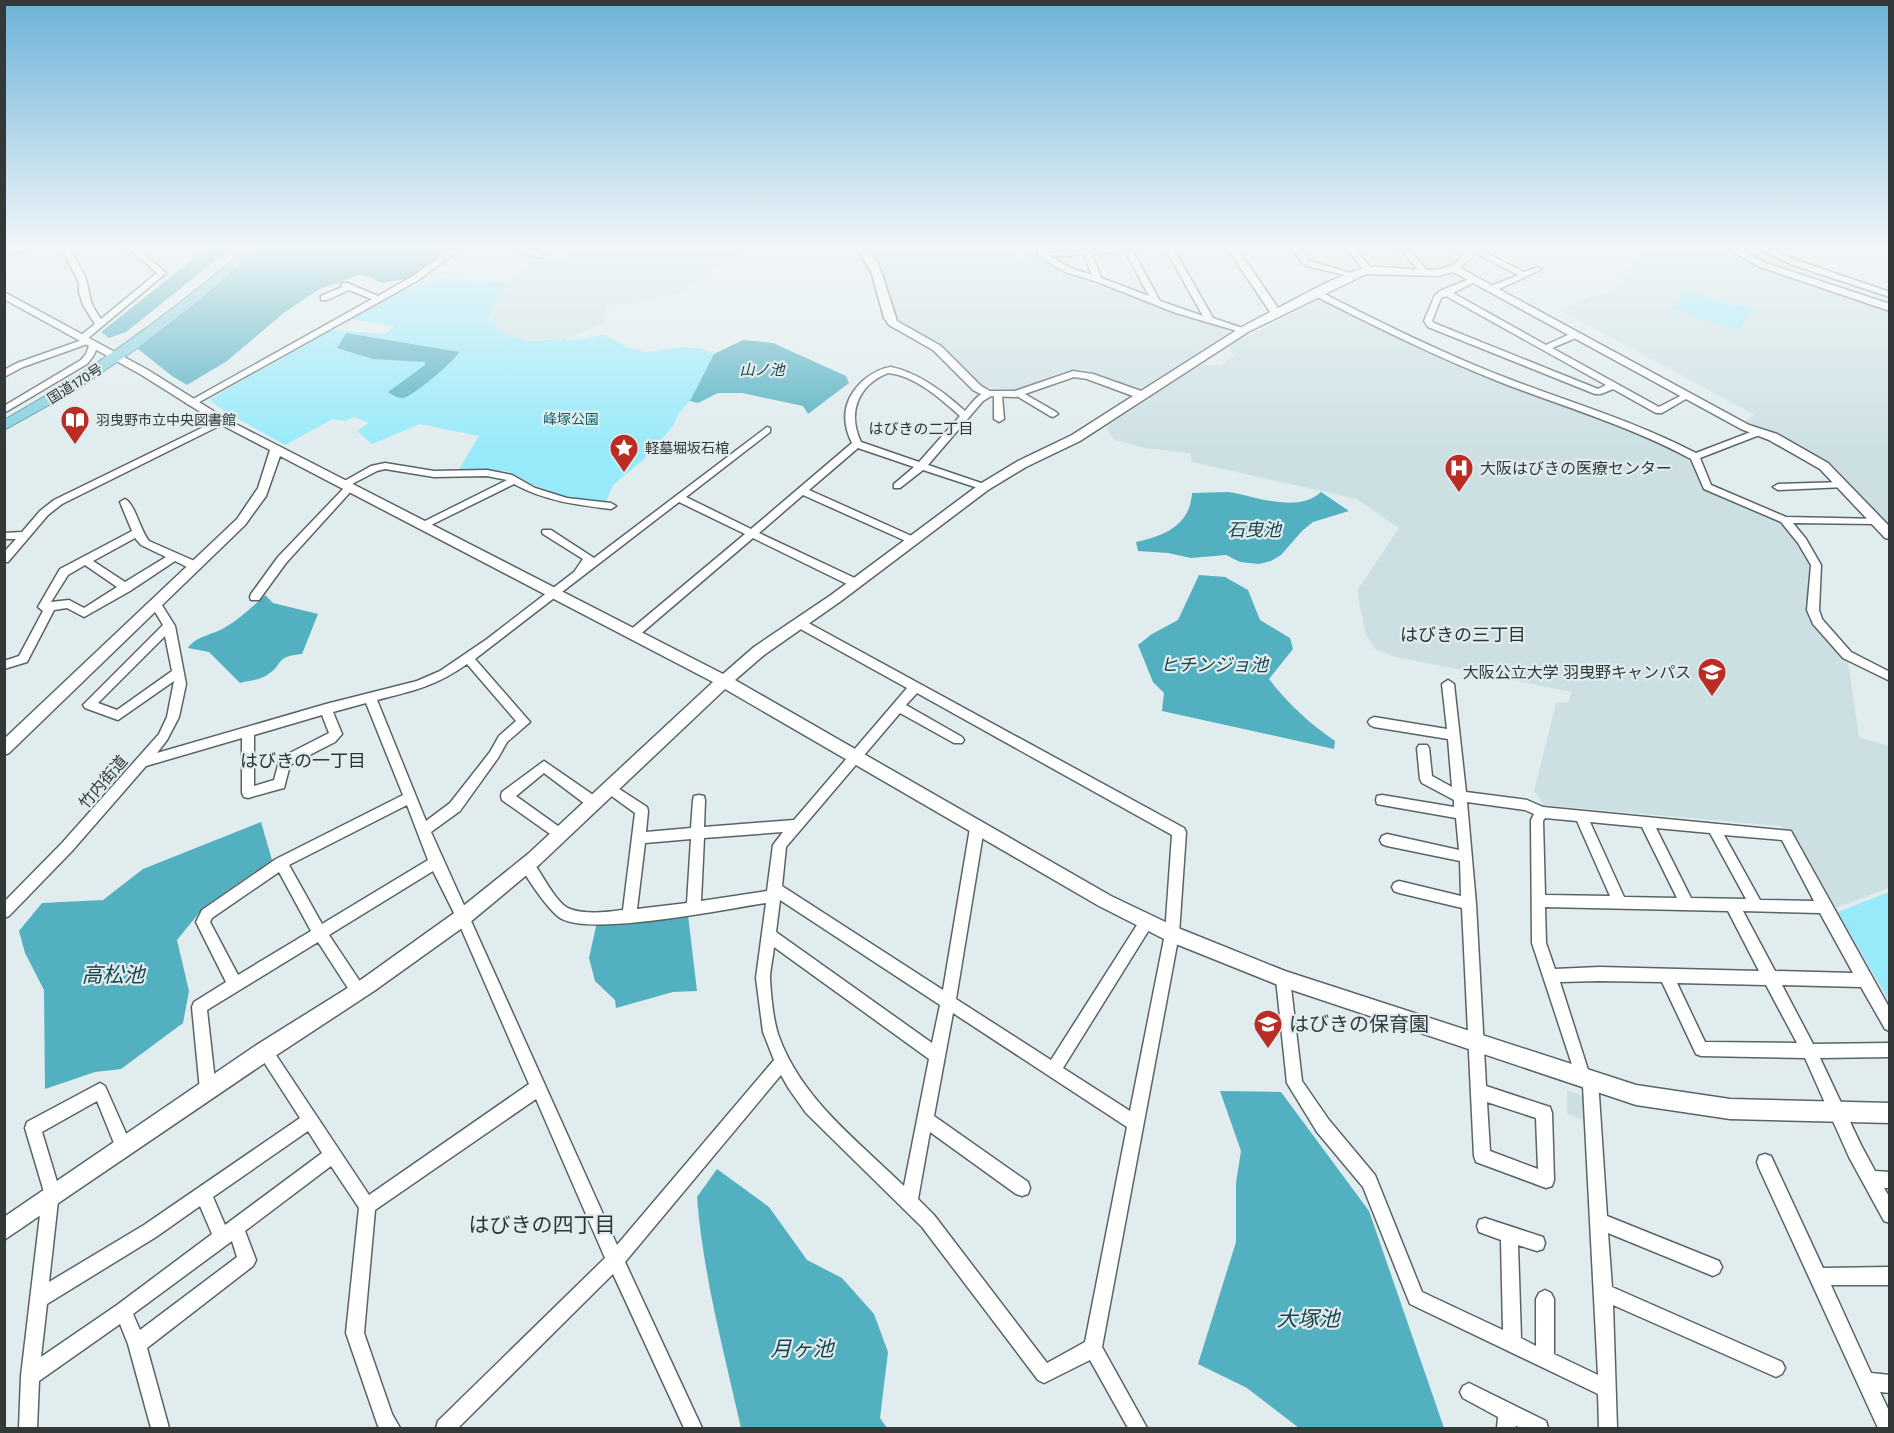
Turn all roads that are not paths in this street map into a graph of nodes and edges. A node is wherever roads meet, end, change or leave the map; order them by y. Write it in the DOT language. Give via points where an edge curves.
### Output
graph roads {
  1 [pos="40,315"];
  2 [pos="94,315"];
  3 [pos="112,315"];
  4 [pos="162,315"];
  5 [pos="171,315"];
  6 [pos="350,315"];
  7 [pos="887,315"];
  8 [pos="1194,315"];
  9 [pos="1207,315"];
  10 [pos="1272,315"];
  11 [pos="1362,315"];
  12 [pos="1431,315"];
  13 [pos="1486,315"];
  14 [pos="1539,315"];
  15 [pos="1210,320"];
  16 [pos="99,323"];
  17 [pos="1244,330"];
  18 [pos="1575,335"];
  19 [pos="88,341"];
  20 [pos="1546,348"];
  21 [pos="113,355"];
  22 [pos="4,374"];
  23 [pos="1612,386"];
  24 [pos="1018,393"];
  25 [pos="993,395"];
  26 [pos="1143,396"];
  27 [pos="1687,396"];
  28 [pos="191,403"];
  29 [pos="4,410"];
  30 [pos="1053,414"];
  31 [pos="965,416"];
  32 [pos="4,418"];
  33 [pos="999,420"];
  34 [pos="222,421"];
  35 [pos="4,426"];
  36 [pos="767,430"];
  37 [pos="1759,432"];
  38 [pos="857,444"];
  39 [pos="276,450"];
  40 [pos="1695,457"];
  41 [pos="922,465"];
  42 [pos="514,480"];
  43 [pos="1843,485"];
  44 [pos="347,486"];
  45 [pos="897,486"];
  46 [pos="984,487"];
  47 [pos="1778,487"];
  48 [pos="801,490"];
  49 [pos="680,498"];
  50 [pos="125,502"];
  51 [pos="611,506"];
  52 [pos="1785,520"];
  53 [pos="1877,521"];
  54 [pos="423,526"];
  55 [pos="138,532"];
  56 [pos="547,532"];
  57 [pos="751,532"];
  58 [pos="1890,535"];
  59 [pos="4,536"];
  60 [pos="25,536"];
  61 [pos="912,540"];
  62 [pos="174,557"];
  63 [pos="4,559"];
  64 [pos="85,560"];
  65 [pos="195,566"];
  66 [pos="580,575"];
  67 [pos="855,583"];
  68 [pos="126,588"];
  69 [pos="555,594"];
  70 [pos="255,597"];
  71 [pos="156,605"];
  72 [pos="50,606"];
  73 [pos="799,623"];
  74 [pos="169,626"];
  75 [pos="633,634"];
  76 [pos="468,658"];
  77 [pos="4,665"];
  78 [pos="178,672"];
  79 [pos="1890,676"];
  80 [pos="724,681"];
  81 [pos="1448,684"];
  82 [pos="916,686"];
  83 [pos="370,697"];
  84 [pos="898,707"];
  85 [pos="326,709"];
  86 [pos="1374,722"];
  87 [pos="248,732"];
  88 [pos="1453,735"];
  89 [pos="958,740"];
  90 [pos="1423,748"];
  91 [pos="4,749"];
  92 [pos="855,758"];
  93 [pos="142,762"];
  94 [pos="610,788"];
  95 [pos="1458,796"];
  96 [pos="409,798"];
  97 [pos="699,800"];
  98 [pos="1382,800"];
  99 [pos="594,802"];
  100 [pos="1542,812"];
  101 [pos="1461,814"];
  102 [pos="1581,816"];
  103 [pos="1646,822"];
  104 [pos="798,825"];
  105 [pos="977,828"];
  106 [pos="1714,828"];
  107 [pos="422,831"];
  108 [pos="698,833"];
  109 [pos="560,835"];
  110 [pos="638,838"];
  111 [pos="1387,840"];
  112 [pos="1466,857"];
  113 [pos="435,862"];
  114 [pos="281,863"];
  115 [pos="527,865"];
  116 [pos="1399,887"];
  117 [pos="773,892"];
  118 [pos="1538,901"];
  119 [pos="1620,903"];
  120 [pos="1469,904"];
  121 [pos="1687,904"];
  122 [pos="1732,904"];
  123 [pos="1756,905"];
  124 [pos="694,907"];
  125 [pos="1824,907"];
  126 [pos="4,912"];
  127 [pos="629,915"];
  128 [pos="463,917"];
  129 [pos="1147,921"];
  130 [pos="320,933"];
  131 [pos="1172,934"];
  132 [pos="768,935"];
  133 [pos="1666,975"];
  134 [pos="1550,976"];
  135 [pos="1769,977"];
  136 [pos="1283,979"];
  137 [pos="1865,980"];
  138 [pos="235,985"];
  139 [pos="358,991"];
  140 [pos="948,1002"];
  141 [pos="1890,1024"];
  142 [pos="1478,1042"];
  143 [pos="1890,1050"];
  144 [pos="265,1051"];
  145 [pos="1809,1052"];
  146 [pos="937,1055"];
  147 [pos="782,1062"];
  148 [pos="1053,1070"];
  149 [pos="1586,1079"];
  150 [pos="539,1087"];
  151 [pos="208,1090"];
  152 [pos="1480,1092"];
  153 [pos="1836,1112"];
  154 [pos="1890,1113"];
  155 [pos="925,1119"];
  156 [pos="310,1120"];
  157 [pos="1136,1124"];
  158 [pos="124,1147"];
  159 [pos="334,1154"];
  160 [pos="1764,1162"];
  161 [pos="1870,1179"];
  162 [pos="1890,1180"];
  163 [pos="1022,1188"];
  164 [pos="203,1195"];
  165 [pos="51,1196"];
  166 [pos="909,1201"];
  167 [pos="367,1206"];
  168 [pos="1890,1215"];
  169 [pos="1597,1220"];
  170 [pos="1485,1226"];
  171 [pos="4,1230"];
  172 [pos="229,1232"];
  173 [pos="1509,1234"];
  174 [pos="1536,1243"];
  175 [pos="615,1260"];
  176 [pos="1713,1267"];
  177 [pos="1890,1276"];
  178 [pos="1818,1277"];
  179 [pos="1605,1293"];
  180 [pos="38,1299"];
  181 [pos="1545,1299"];
  182 [pos="123,1311"];
  183 [pos="1512,1343"];
  184 [pos="137,1344"];
  185 [pos="1093,1348"];
  186 [pos="1545,1359"];
  187 [pos="1776,1368"];
  188 [pos="30,1376"];
  189 [pos="1866,1382"];
  190 [pos="1890,1384"];
  191 [pos="1608,1389"];
  192 [pos="1469,1392"];
  193 [pos="1507,1421"];
  194 [pos="383,1425"];
  195 [pos="28,1428"];
  196 [pos="160,1428"];
  197 [pos="445,1428"];
  198 [pos="693,1428"];
  199 [pos="1138,1428"];
  200 [pos="1539,1428"];
  201 [pos="1608,1428"];
  202 [pos="1887,1428"];
  1 -- 19 [label="street"];
  2 -- 16 [label="street"];
  3 -- 16 [label="street"];
  4 -- 21 [label="highway, 国道170号"];
  5 -- 21 [label="highway, 国道170号"];
  6 -- 28 [label="street"];
  7 -- 25 [label="street" via="893,323 937,348 977,388"];
  8 -- 15 [label="street"];
  9 -- 15 [label="street"];
  10 -- 17 [label="street"];
  11 -- 40 [label="street" via="1504,380 1647,432"];
  12 -- 23 [label="street" via="1428,321 1438,330 1598,393"];
  13 -- 20 [label="street"];
  14 -- 18 [label="street"];
  15 -- 17 [label="street"];
  16 -- 19 [label="street"];
  17 -- 26 [label="street"];
  18 -- 20 [label="street"];
  18 -- 27 [label="street"];
  19 -- 21 [label="street"];
  19 -- 22 [label="street"];
  19 -- 29 [label="street" via="90,355 84,362"];
  20 -- 23 [label="street"];
  21 -- 28 [label="street"];
  21 -- 32 [label="highway, 国道170号"];
  21 -- 35 [label="highway, 国道170号"];
  23 -- 27 [label="street" via="1659,411"];
  24 -- 25 [label="street"];
  24 -- 26 [label="street" via="1073,374"];
  24 -- 30 [label="street"];
  25 -- 31 [label="street" via="980,399"];
  25 -- 33 [label="street"];
  26 -- 46 [label="street" via="1076,438"];
  27 -- 37 [label="street"];
  28 -- 34 [label="street"];
  31 -- 38 [label="street" via="950,401 889,369 855,394 848,425"];
  31 -- 41 [label="street"];
  34 -- 39 [label="street"];
  34 -- 60 [label="street" via="58,502"];
  36 -- 49 [label="street"];
  37 -- 40 [label="street"];
  37 -- 43 [label="street" via="1824,465"];
  38 -- 41 [label="street"];
  38 -- 48 [label="street"];
  39 -- 44 [label="street"];
  39 -- 65 [label="street" via="259,502"];
  40 -- 52 [label="street" via="1707,487"];
  41 -- 45 [label="street"];
  41 -- 46 [label="street"];
  42 -- 44 [label="street" via="487,473 435,474 385,466 374,468"];
  42 -- 51 [label="street" via="566,501"];
  42 -- 54 [label="street"];
  43 -- 47 [label="street"];
  43 -- 53 [label="street"];
  44 -- 54 [label="street"];
  44 -- 70 [label="street"];
  46 -- 61 [label="street"];
  48 -- 57 [label="street"];
  48 -- 61 [label="street"];
  49 -- 57 [label="street"];
  49 -- 66 [label="street"];
  50 -- 55 [label="street"];
  52 -- 53 [label="street"];
  52 -- 79 [label="street" via="1816,565 1813,610 1817,621 1847,655"];
  53 -- 58 [label="street"];
  54 -- 69 [label="street"];
  55 -- 62 [label="street" via="145,543"];
  55 -- 64 [label="street"];
  56 -- 66 [label="street" via="589,558 579,569"];
  57 -- 67 [label="street"];
  57 -- 75 [label="street"];
  59 -- 60 [label="street"];
  60 -- 63 [label="street"];
  61 -- 67 [label="street"];
  62 -- 65 [label="street"];
  62 -- 68 [label="street"];
  64 -- 68 [label="street"];
  64 -- 72 [label="street" via="64,572 44,607"];
  65 -- 71 [label="street"];
  66 -- 69 [label="street"];
  67 -- 73 [label="street"];
  68 -- 72 [label="street" via="84,613 69,604"];
  69 -- 75 [label="street"];
  69 -- 76 [label="street"];
  71 -- 74 [label="street"];
  71 -- 91 [label="street"];
  72 -- 77 [label="street" via="22,658"];
  73 -- 80 [label="street"];
  73 -- 82 [label="street"];
  74 -- 78 [label="street, 竹内街道"];
  74 -- 78 [label="street" via="89,705 118,715"];
  75 -- 80 [label="street"];
  76 -- 83 [label="street" via="420,685"];
  76 -- 107 [label="street" via="524,722 503,739 455,807"];
  78 -- 93 [label="street, 竹内街道" via="180,684 173,717"];
  80 -- 92 [label="street"];
  80 -- 94 [label="street"];
  81 -- 88 [label="street"];
  82 -- 84 [label="street"];
  82 -- 131 [label="street" via="1179,832"];
  83 -- 85 [label="street"];
  83 -- 96 [label="street"];
  84 -- 89 [label="street"];
  84 -- 92 [label="street"];
  85 -- 87 [label="street"];
  85 -- 87 [label="street" via="336,734 332,739 284,762 280,784 248,793"];
  86 -- 88 [label="street"];
  87 -- 93 [label="street"];
  88 -- 95 [label="street"];
  90 -- 95 [label="street" via="1426,779"];
  92 -- 104 [label="street"];
  92 -- 105 [label="street"];
  93 -- 126 [label="street, 竹内街道"];
  94 -- 99 [label="street"];
  94 -- 110 [label="street" via="642,811"];
  95 -- 100 [label="street" via="1527,805"];
  95 -- 101 [label="street"];
  96 -- 107 [label="street"];
  96 -- 114 [label="street"];
  97 -- 108 [label="street"];
  98 -- 101 [label="street"];
  99 -- 109 [label="street"];
  99 -- 109 [label="street" via="544,766 507,796"];
  100 -- 102 [label="street"];
  100 -- 118 [label="street" via="1537,820"];
  101 -- 112 [label="street"];
  102 -- 103 [label="street"];
  102 -- 119 [label="street"];
  103 -- 106 [label="street"];
  103 -- 121 [label="street"];
  104 -- 108 [label="street"];
  104 -- 117 [label="street" via="780,845"];
  105 -- 129 [label="street"];
  105 -- 140 [label="street"];
  106 -- 123 [label="street"];
  106 -- 125 [label="street" via="1786,835"];
  107 -- 113 [label="street"];
  108 -- 110 [label="street"];
  108 -- 124 [label="street"];
  109 -- 115 [label="street"];
  110 -- 127 [label="street"];
  111 -- 112 [label="street"];
  112 -- 120 [label="street"];
  113 -- 128 [label="street"];
  113 -- 130 [label="street"];
  114 -- 130 [label="street"];
  114 -- 138 [label="street" via="207,914 203,922"];
  115 -- 127 [label="street" via="567,915"];
  115 -- 128 [label="street"];
  116 -- 120 [label="street"];
  117 -- 124 [label="street"];
  117 -- 132 [label="street"];
  117 -- 140 [label="street"];
  118 -- 119 [label="street"];
  118 -- 134 [label="street" via="1539,942"];
  119 -- 121 [label="street"];
  120 -- 142 [label="street"];
  121 -- 122 [label="street"];
  122 -- 123 [label="street"];
  122 -- 135 [label="street"];
  123 -- 125 [label="street"];
  124 -- 127 [label="street"];
  125 -- 137 [label="street"];
  128 -- 139 [label="street"];
  128 -- 150 [label="street"];
  129 -- 131 [label="street"];
  129 -- 148 [label="street"];
  130 -- 138 [label="street"];
  130 -- 139 [label="street"];
  131 -- 136 [label="street"];
  131 -- 157 [label="street"];
  132 -- 146 [label="street"];
  132 -- 147 [label="street" via="763,978 770,1032"];
  133 -- 134 [label="street"];
  133 -- 135 [label="street"];
  133 -- 145 [label="street" via="1701,1049"];
  134 -- 149 [label="street"];
  135 -- 137 [label="street"];
  135 -- 145 [label="street"];
  136 -- 142 [label="street"];
  136 -- 183 [label="street" via="1295,1083 1323,1126 1369,1181 1416,1298"];
  137 -- 141 [label="street"];
  138 -- 151 [label="street" via="199,1007"];
  139 -- 144 [label="street"];
  140 -- 146 [label="street"];
  140 -- 148 [label="street"];
  142 -- 149 [label="street"];
  142 -- 152 [label="street"];
  143 -- 145 [label="street"];
  144 -- 151 [label="street"];
  144 -- 156 [label="street"];
  145 -- 153 [label="street"];
  146 -- 155 [label="street"];
  147 -- 166 [label="street" via="812,1107"];
  147 -- 175 [label="street"];
  148 -- 157 [label="street"];
  149 -- 153 [label="street" via="1674,1104 1717,1110"];
  149 -- 169 [label="street"];
  150 -- 167 [label="street"];
  150 -- 175 [label="street"];
  151 -- 158 [label="street"];
  152 -- 152 [label="street" via="1482,1156 1546,1180 1544,1113"];
  153 -- 154 [label="street"];
  153 -- 161 [label="street"];
  155 -- 163 [label="street"];
  155 -- 166 [label="street"];
  156 -- 159 [label="street"];
  156 -- 164 [label="street"];
  157 -- 185 [label="street"];
  158 -- 165 [label="street"];
  158 -- 165 [label="street" via="100,1090 33,1128"];
  159 -- 167 [label="street"];
  159 -- 172 [label="street"];
  160 -- 178 [label="street"];
  161 -- 162 [label="street"];
  161 -- 168 [label="street"];
  164 -- 172 [label="street"];
  164 -- 180 [label="street"];
  165 -- 171 [label="street"];
  165 -- 180 [label="street"];
  166 -- 185 [label="street" via="1044,1374"];
  167 -- 194 [label="street" via="355,1333"];
  169 -- 176 [label="street"];
  169 -- 179 [label="street"];
  170 -- 173 [label="street"];
  172 -- 182 [label="street"];
  172 -- 184 [label="street" via="247,1260"];
  173 -- 174 [label="street"];
  173 -- 183 [label="street"];
  175 -- 197 [label="street"];
  175 -- 198 [label="street"];
  177 -- 178 [label="street"];
  178 -- 189 [label="street"];
  179 -- 187 [label="street"];
  179 -- 191 [label="street"];
  180 -- 188 [label="street"];
  181 -- 186 [label="street"];
  182 -- 184 [label="street"];
  182 -- 188 [label="street"];
  183 -- 186 [label="street"];
  184 -- 196 [label="street"];
  185 -- 199 [label="street"];
  186 -- 191 [label="street"];
  188 -- 195 [label="street"];
  189 -- 190 [label="street"];
  189 -- 202 [label="street"];
  191 -- 201 [label="street"];
  192 -- 193 [label="street"];
  193 -- 200 [label="street"];
}
